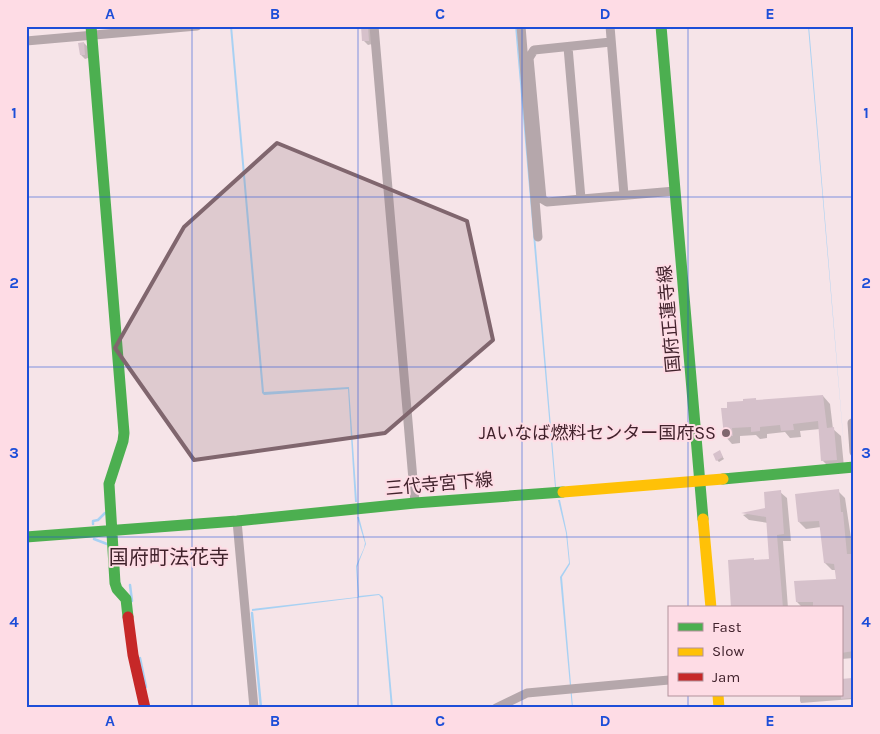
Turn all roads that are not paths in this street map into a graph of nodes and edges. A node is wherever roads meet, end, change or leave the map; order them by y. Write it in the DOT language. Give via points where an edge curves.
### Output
graph roads {
  1 [pos="197,26"];
  2 [pos="374,26"];
  3 [pos="521,26"];
  4 [pos="610,26"];
  5 [pos="661,26"];
  6 [pos="91,31"];
  7 [pos="26,41"];
  8 [pos="611,42"];
  9 [pos="568,47"];
  10 [pos="675,191"];
  11 [pos="624,195"];
  12 [pos="581,199"];
  13 [pos="538,237"];
  14 [pos="852,424"];
  15 [pos="854,452"];
  16 [pos="854,467"];
  17 [pos="701,481"];
  18 [pos="415,503"];
  19 [pos="237,521"];
  20 [pos="111,530"];
  21 [pos="26,537"];
  22 [pos="711,606"];
  23 [pos="668,680"];
  24 [pos="145,708"];
  25 [pos="254,708"];
  26 [pos="496,708"];
  1 -- 6 [label="street"];
  2 -- 18 [label="street"];
  3 -- 13 [label="street"];
  4 -- 8 [label="street"];
  5 -- 10 [label="main road, 国府正蓮寺線"];
  6 -- 7 [label="street"];
  6 -- 20 [label="main road" via="124,433 109,484"];
  8 -- 9 [label="street"];
  8 -- 11 [label="street"];
  9 -- 12 [label="street"];
  9 -- 12 [label="street" via="534,50 530,58 534,114 542,199 547,202"];
  10 -- 11 [label="street"];
  10 -- 17 [label="main road, 国府正蓮寺線"];
  11 -- 12 [label="street"];
  14 -- 15 [label="street"];
  16 -- 17 [label="main road, 三代寺宮下線"];
  17 -- 18 [label="main road, 三代寺宮下線"];
  17 -- 22 [label="main road, 国府正蓮寺線"];
  18 -- 19 [label="main road, 三代寺宮下線"];
  19 -- 20 [label="main road, 三代寺宮下線"];
  19 -- 25 [label="street"];
  20 -- 21 [label="main road, 三代寺宮下線"];
  20 -- 24 [label="main road" via="115,583 126,599 133,655"];
  23 -- 26 [label="street" via="527,693"];
}
